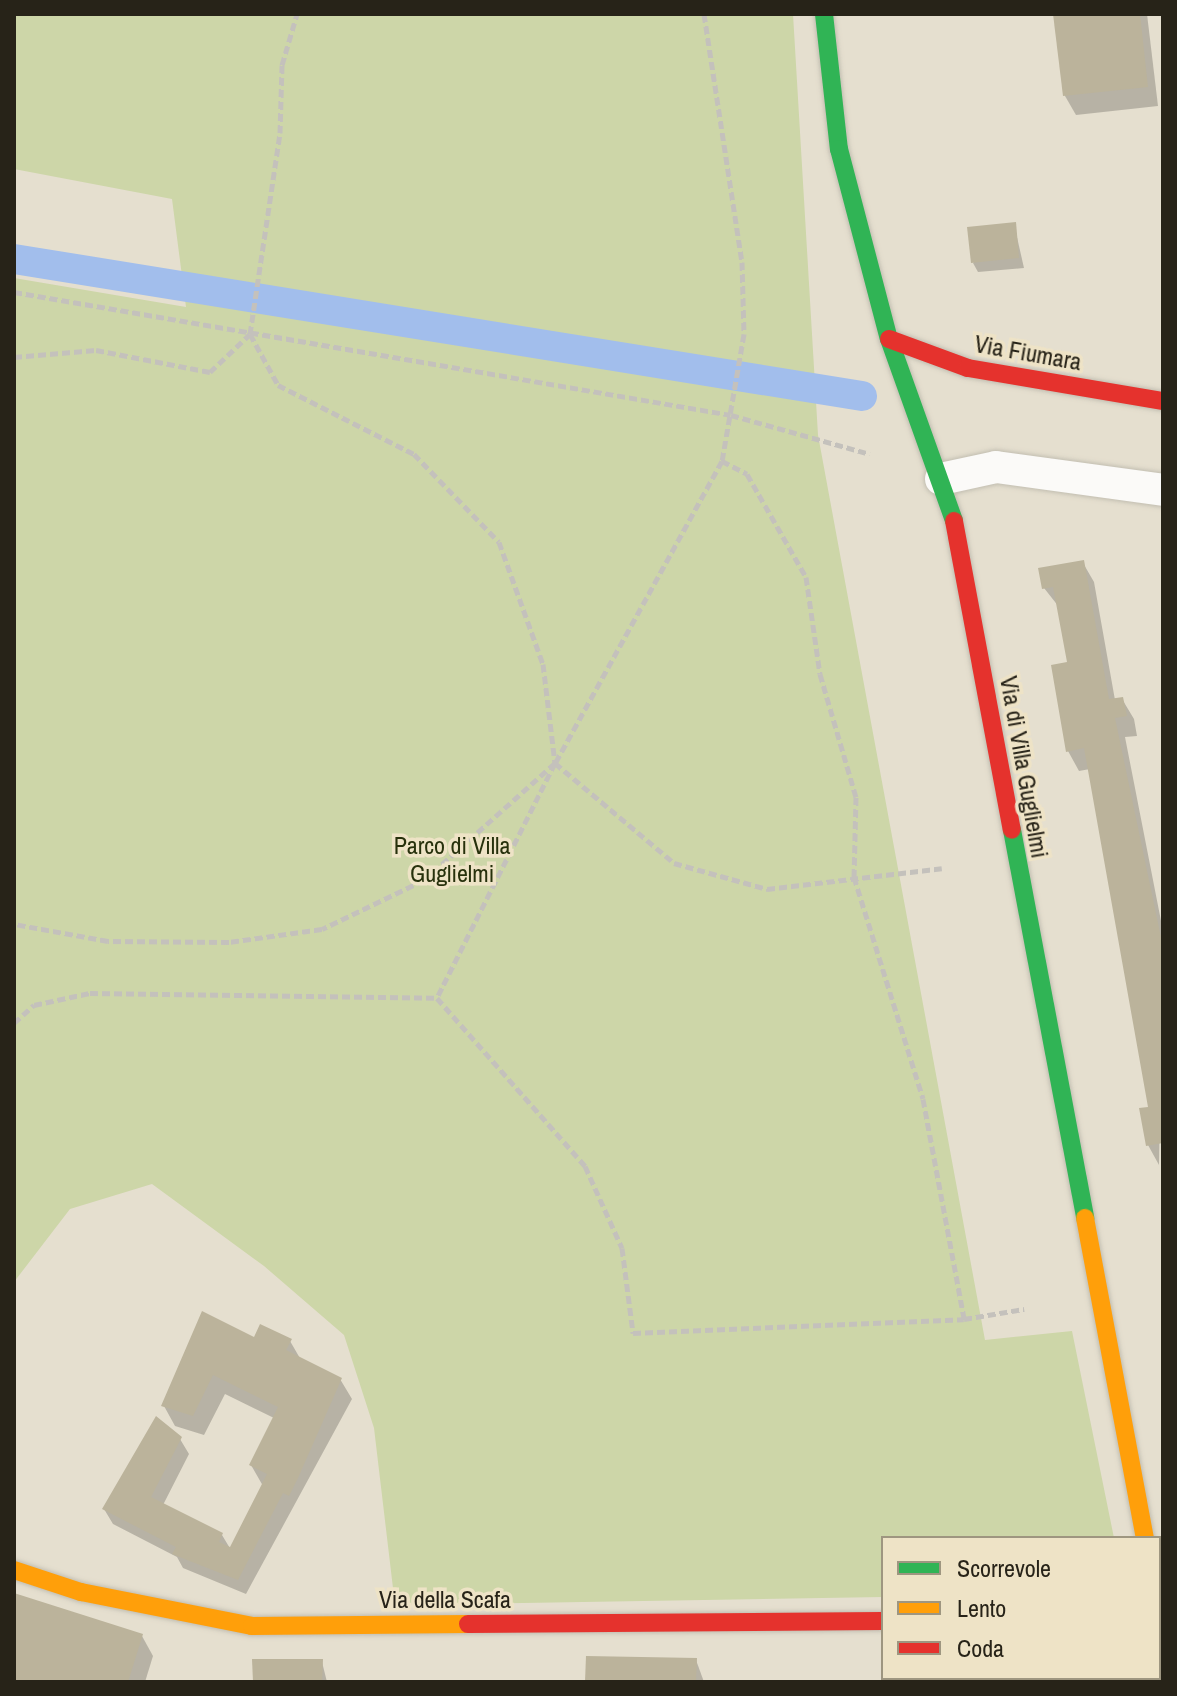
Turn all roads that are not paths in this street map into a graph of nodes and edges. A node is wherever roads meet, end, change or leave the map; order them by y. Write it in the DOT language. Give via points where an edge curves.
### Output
graph roads {
  1 [pos="824,14"];
  2 [pos="889,339"];
  3 [pos="1163,401"];
  4 [pos="941,479"];
  5 [pos="1163,490"];
  6 [pos="1145,1536"];
  7 [pos="14,1570"];
  8 [pos="881,1621"];
  1 -- 2 [label="street, Via di Villa Guglielmi" via="833,123"];
  2 -- 3 [label="street, Via Fiumara" via="968,368"];
  2 -- 4 [label="street, Via di Villa Guglielmi"];
  4 -- 5 [label="street" via="996,467"];
  4 -- 6 [label="street, Via di Villa Guglielmi"];
  7 -- 8 [label="street, Via della Scafa" via="81,1592 252,1626"];
}
